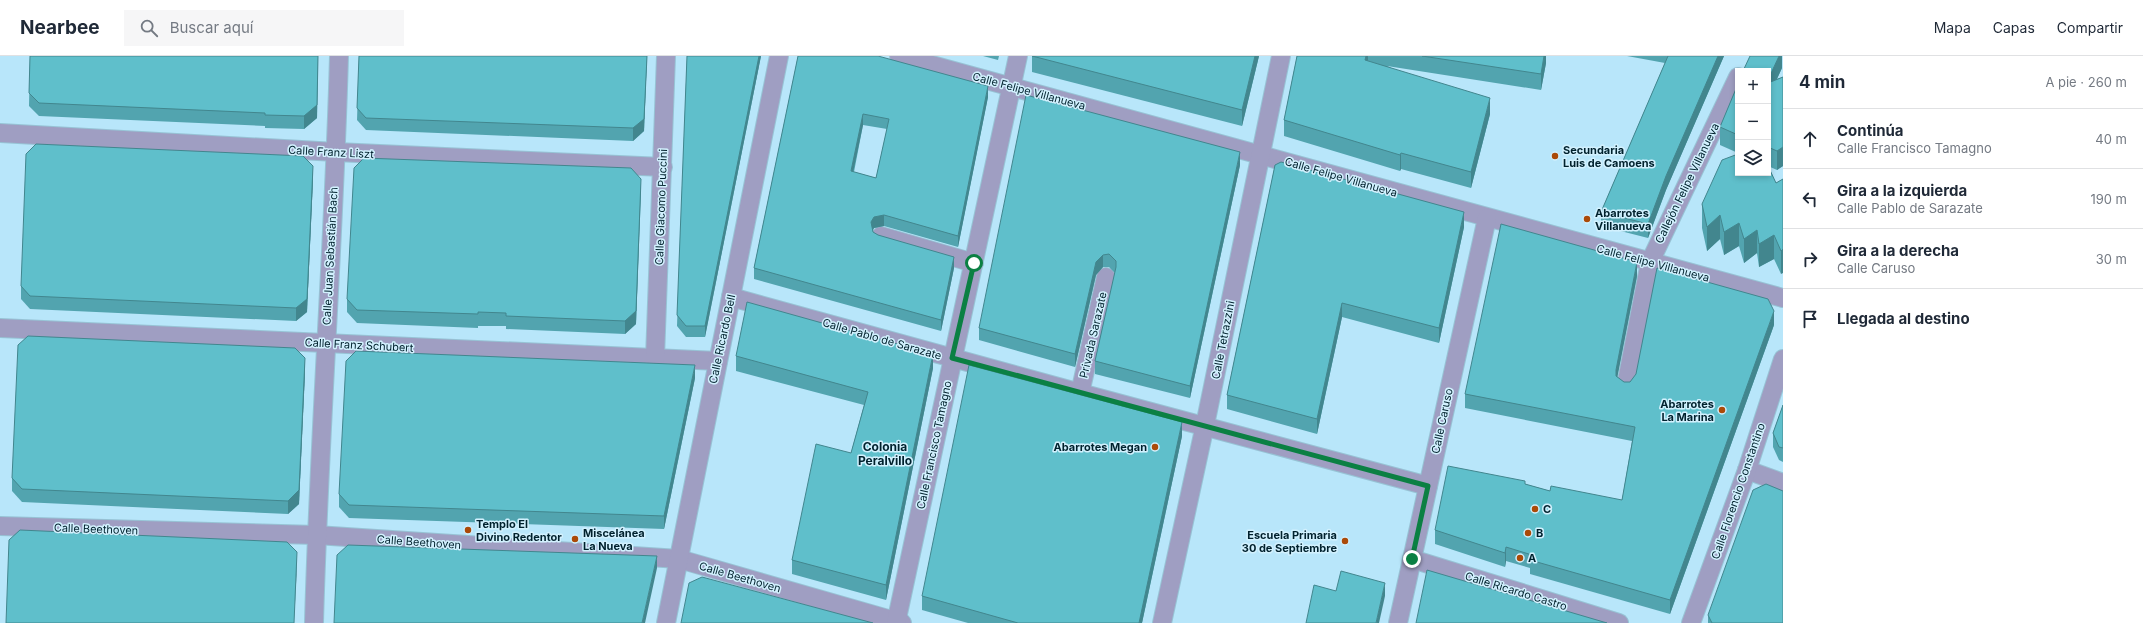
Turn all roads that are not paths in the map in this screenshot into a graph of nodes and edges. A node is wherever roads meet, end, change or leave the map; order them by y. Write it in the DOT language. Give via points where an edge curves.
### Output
graph roads {
  1 [pos="339,56"];
  2 [pos="666,56"];
  3 [pos="779,56"];
  4 [pos="899,56"];
  5 [pos="1018,56"];
  6 [pos="1281,56"];
  7 [pos="1735,83"];
  8 [pos="1010,86"];
  9 [pos="0,133"];
  10 [pos="336,152"];
  11 [pos="1260,155"];
  12 [pos="663,167"];
  13 [pos="1487,218"];
  14 [pos="881,236"];
  15 [pos="1650,262"];
  16 [pos="974,263"];
  17 [pos="1106,277"];
  18 [pos="731,297"];
  19 [pos="1783,298"];
  20 [pos="0,328"];
  21 [pos="326,343"];
  22 [pos="655,358"];
  23 [pos="952,358"];
  24 [pos="1783,359"];
  25 [pos="718,360"];
  26 [pos="1626,386"];
  27 [pos="1080,394"];
  28 [pos="1205,425"];
  29 [pos="1747,470"];
  30 [pos="1783,483"];
  31 [pos="1428,486"];
  32 [pos="0,526"];
  33 [pos="316,535"];
  34 [pos="679,559"];
  35 [pos="1412,559"];
  36 [pos="898,622"];
  37 [pos="314,623"];
  38 [pos="666,623"];
  39 [pos="1162,623"];
  40 [pos="1398,623"];
  41 [pos="1620,623"];
  42 [pos="1691,623"];
  1 -- 10 [label="street, Calle Juan Sebastián Bach"];
  2 -- 12 [label="street, Calle Giacomo Puccini"];
  3 -- 18 [label="street, Calle Ricardo Bell"];
  4 -- 8 [label="street, Calle Felipe Villanueva"];
  5 -- 8 [label="street, Calle Francisco Tamagno"];
  6 -- 11 [label="street, Calle Tetrazzini"];
  7 -- 15 [label="street, Callejón Felipe Villanueva"];
  8 -- 11 [label="street, Calle Felipe Villanueva"];
  8 -- 16 [label="street, Calle Francisco Tamagno"];
  9 -- 10 [label="street, Calle Franz Liszt"];
  10 -- 12 [label="street, Calle Franz Liszt"];
  10 -- 21 [label="street, Calle Juan Sebastián Bach"];
  11 -- 13 [label="street, Calle Felipe Villanueva"];
  11 -- 28 [label="street, Calle Tetrazzini"];
  12 -- 22 [label="street, Calle Giacomo Puccini"];
  13 -- 15 [label="street, Calle Felipe Villanueva"];
  13 -- 31 [label="street, Calle Caruso"];
  14 -- 16 [label="street"];
  15 -- 19 [label="street, Calle Felipe Villanueva"];
  15 -- 26 [label="street, Callejón Felipe Villanueva"];
  16 -- 23 [label="street, Calle Francisco Tamagno"];
  17 -- 27 [label="street, Privada Sarazate"];
  18 -- 23 [label="street, Calle Pablo de Sarazate"];
  18 -- 25 [label="street, Calle Ricardo Bell"];
  20 -- 21 [label="street, Calle Franz Schubert"];
  21 -- 22 [label="street, Calle Franz Schubert"];
  21 -- 33 [label="street, Calle Juan Sebastián Bach"];
  22 -- 25 [label="street, Calle Franz Schubert"];
  23 -- 27 [label="street, Calle Pablo de Sarazate"];
  23 -- 36 [label="street, Calle Francisco Tamagno"];
  24 -- 29 [label="street, Calle Florencio Constantino"];
  25 -- 34 [label="street, Calle Ricardo Bell"];
  27 -- 28 [label="street, Calle Pablo de Sarazate"];
  28 -- 31 [label="street, Calle Pablo de Sarazate"];
  28 -- 39 [label="street, Calle Tetrazzini"];
  29 -- 30 [label="street"];
  29 -- 42 [label="street, Calle Florencio Constantino"];
  31 -- 35 [label="street, Calle Caruso"];
  32 -- 33 [label="street, Calle Beethoven"];
  33 -- 34 [label="street, Calle Beethoven"];
  33 -- 37 [label="street, Calle Juan Sebastián Bach"];
  34 -- 36 [label="street, Calle Beethoven"];
  34 -- 38 [label="street, Calle Ricardo Bell"];
  35 -- 40 [label="street, Calle Caruso"];
  35 -- 41 [label="street, Calle Ricardo Castro"];
}
